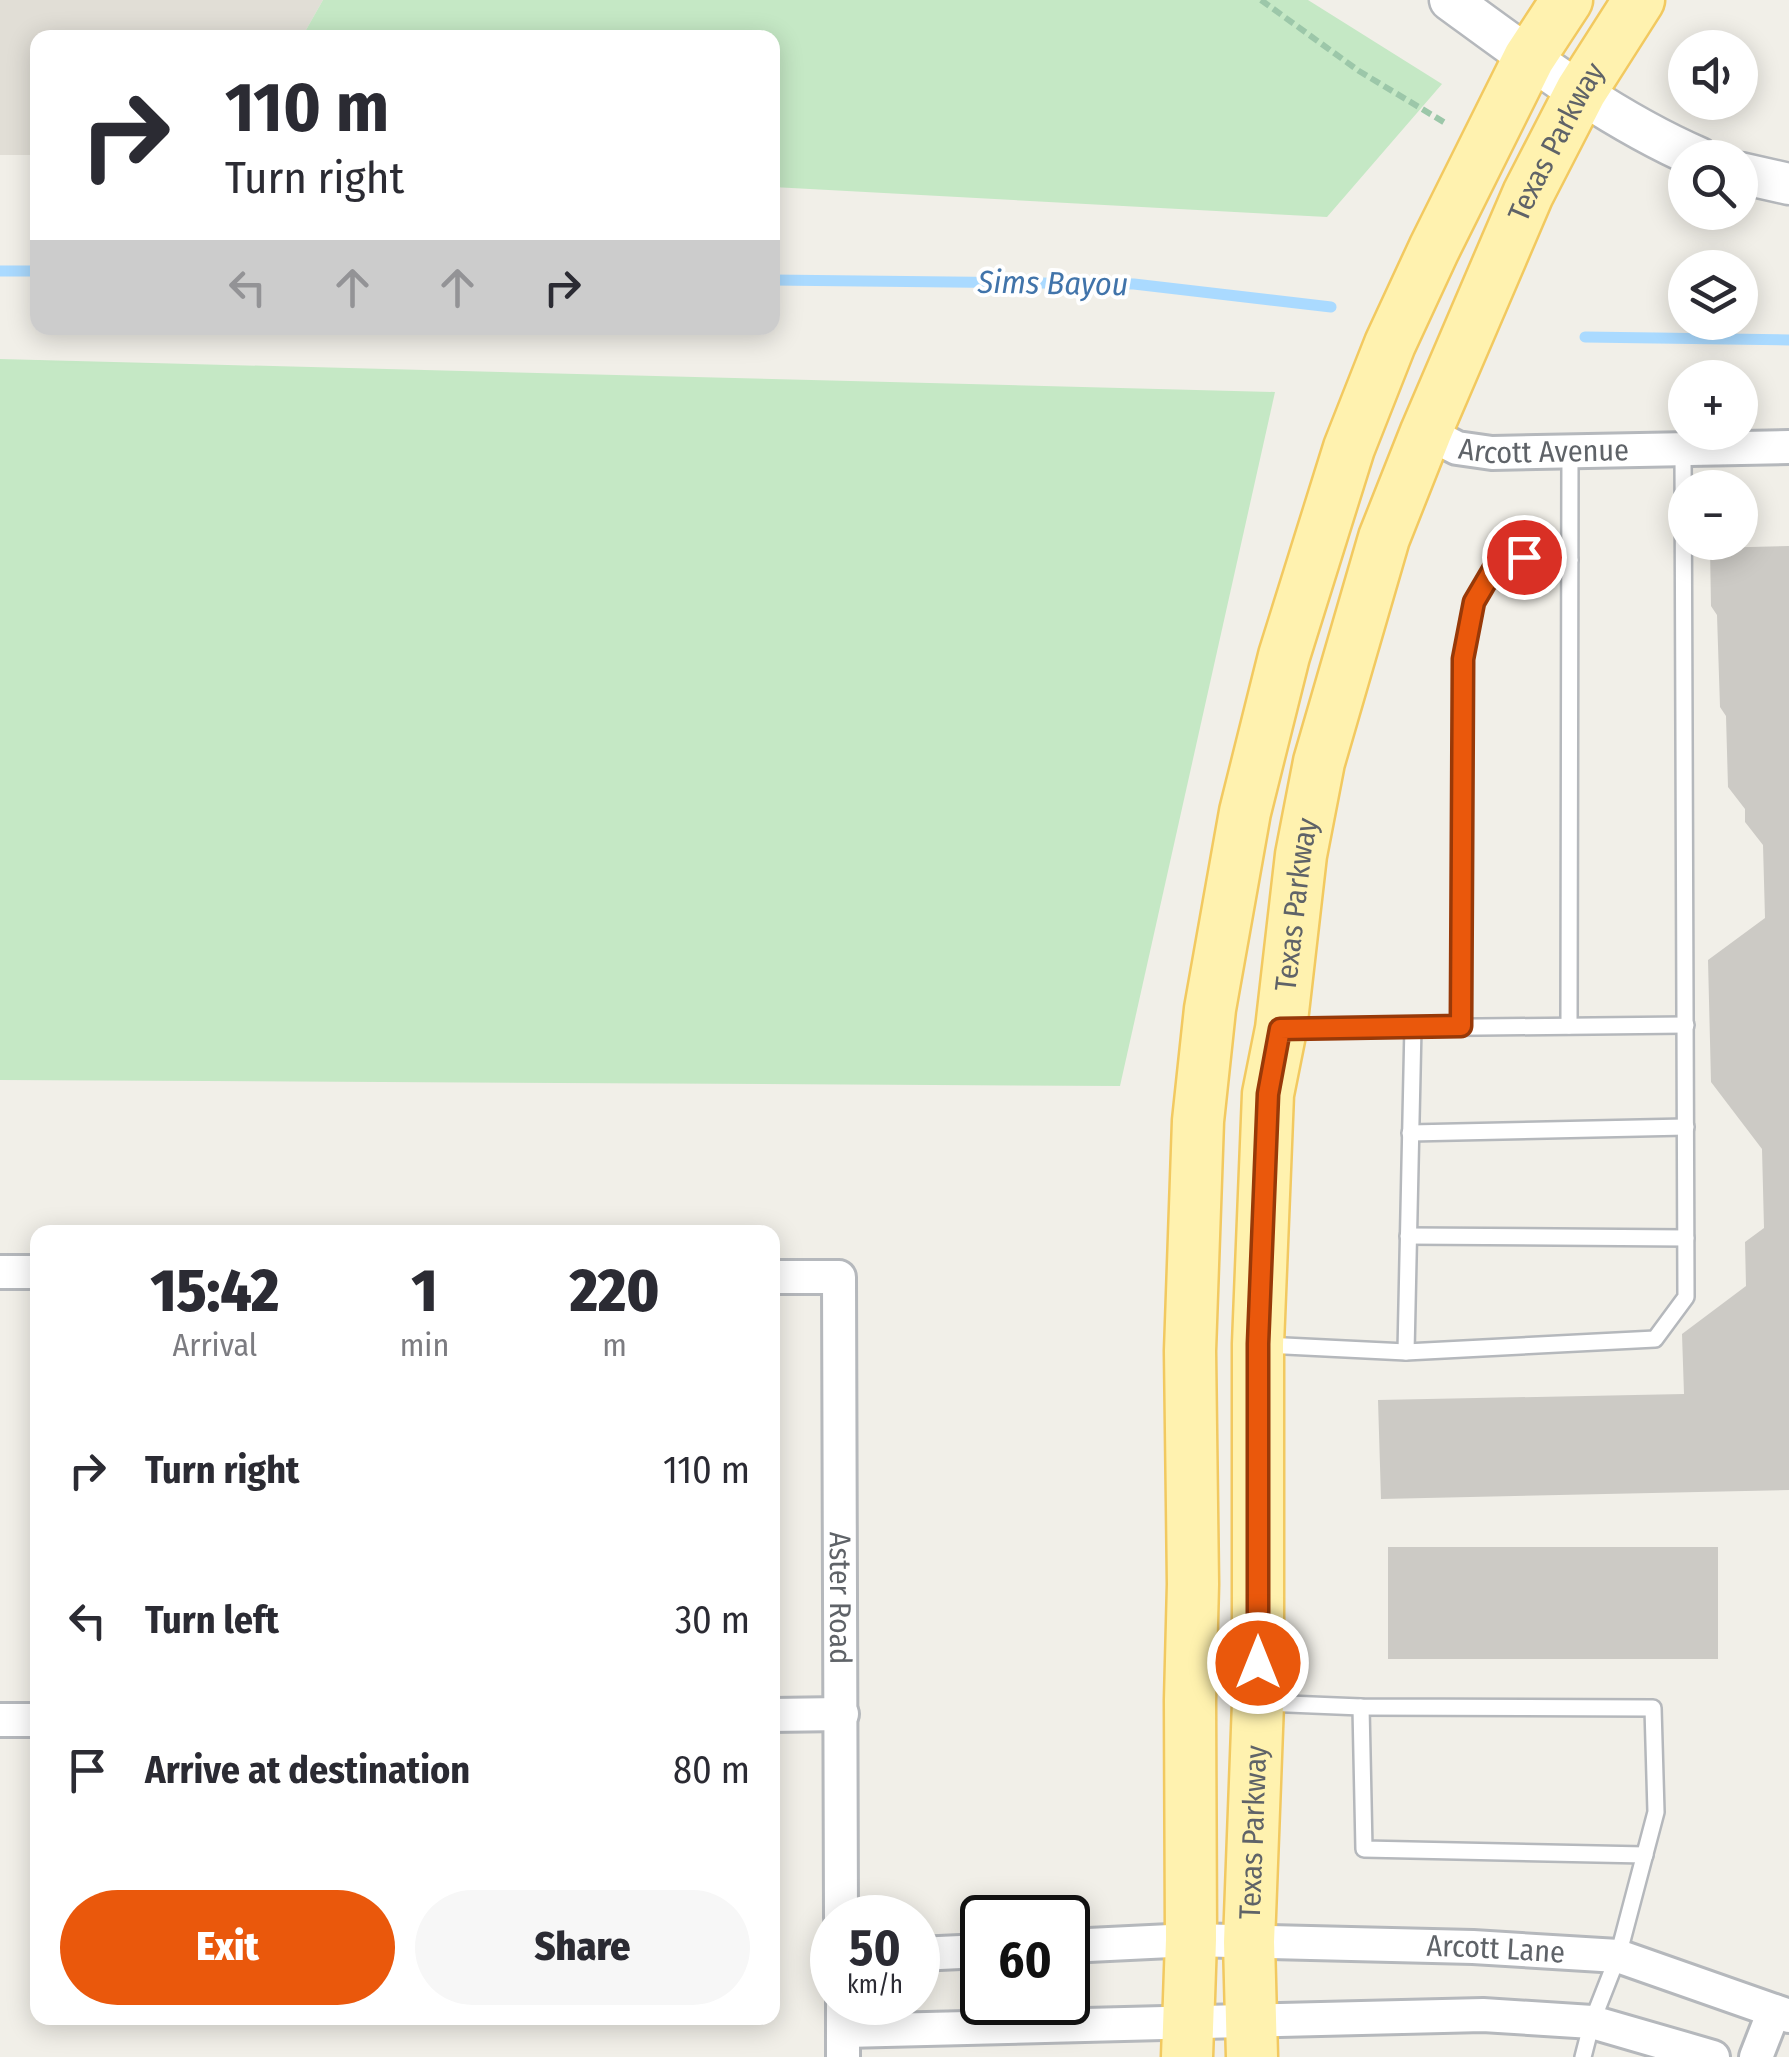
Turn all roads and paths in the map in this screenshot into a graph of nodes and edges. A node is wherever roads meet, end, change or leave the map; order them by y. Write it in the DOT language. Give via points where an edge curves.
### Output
graph roads {
  1 [pos="1260,0"];
  2 [pos="1450,0"];
  3 [pos="1567,0"];
  4 [pos="1639,0"];
  5 [pos="1530,58"];
  6 [pos="1581,90"];
  7 [pos="1450,126"];
  8 [pos="1668,142"];
  9 [pos="1758,177"];
  10 [pos="1789,184"];
  11 [pos="1426,432"];
  12 [pos="1789,447"];
  13 [pos="1758,448"];
  14 [pos="1684,450"];
  15 [pos="1570,452"];
  16 [pos="1570,560"];
  17 [pos="1686,1025"];
  18 [pos="1412,1026"];
  19 [pos="1461,1026"];
  20 [pos="1568,1026"];
  21 [pos="1280,1029"];
  22 [pos="1198,1121"];
  23 [pos="1686,1127"];
  24 [pos="1410,1133"];
  25 [pos="1408,1236"];
  26 [pos="1686,1238"];
  27 [pos="0,1272"];
  28 [pos="30,1272"];
  29 [pos="780,1277"];
  30 [pos="1258,1344"];
  31 [pos="1406,1352"];
  32 [pos="1258,1703"];
  33 [pos="1361,1707"];
  34 [pos="842,1714"];
  35 [pos="780,1715"];
  36 [pos="0,1720"];
  37 [pos="30,1720"];
  38 [pos="1645,1854"];
  39 [pos="841,1895"];
  40 [pos="1191,1940"];
  41 [pos="1249,1942"];
  42 [pos="1090,1945"];
  43 [pos="1618,1956"];
  44 [pos="1782,2014"];
  45 [pos="1592,2022"];
  46 [pos="844,2030"];
  47 [pos="1252,2040"];
  48 [pos="1187,2041"];
  49 [pos="1584,2057"];
  50 [pos="1713,2057"];
  51 [pos="1756,2057"];
  1 -- 7 [label="path"];
  2 -- 5 [label="street"];
  3 -- 5 [label="main road, Texas Parkway"];
  4 -- 6 [label="main road, Texas Parkway"];
  5 -- 6 [label="street"];
  5 -- 22 [label="main road, Texas Parkway" via="1390,344 1349,448 1245,812 1210,1008"];
  6 -- 8 [label="street"];
  6 -- 11 [label="main road, Texas Parkway" via="1528,194"];
  9 -- 10 [label="street"];
  11 -- 15 [label="street, Arcott Avenue" via="1457,448 1492,453"];
  11 -- 21 [label="main road, Texas Parkway" via="1384,538 1319,762 1300,855"];
  12 -- 13 [label="street, Arcott Avenue"];
  14 -- 15 [label="street, Arcott Avenue"];
  14 -- 17 [label="lane"];
  15 -- 16 [label="lane"];
  16 -- 19 [label="lane" via="1524,557 1494,568 1474,602 1463,659"];
  16 -- 20 [label="lane"];
  17 -- 20 [label="lane"];
  17 -- 23 [label="lane"];
  18 -- 19 [label="lane"];
  18 -- 21 [label="lane"];
  18 -- 24 [label="lane"];
  19 -- 20 [label="lane"];
  21 -- 30 [label="main road, Texas Parkway" via="1268,1094"];
  22 -- 30 [label="main road" via="1229,1184 1226,1284 1232,1309"];
  22 -- 40 [label="main road, Texas Parkway" via="1190,1351"];
  23 -- 24 [label="lane"];
  23 -- 26 [label="lane"];
  24 -- 25 [label="lane"];
  25 -- 26 [label="lane"];
  25 -- 31 [label="lane"];
  26 -- 31 [label="lane" via="1686,1296 1655,1339"];
  27 -- 28 [label="street"];
  29 -- 34 [label="street, Aster Road" via="839,1278"];
  30 -- 31 [label="lane"];
  30 -- 32 [label="main road, Texas Parkway"];
  32 -- 33 [label="lane"];
  32 -- 41 [label="main road, Texas Parkway"];
  33 -- 38 [label="lane" via="1364,1850"];
  33 -- 38 [label="lane" via="1653,1708 1656,1812"];
  34 -- 35 [label="street"];
  34 -- 39 [label="street, Aster Road"];
  36 -- 37 [label="street"];
  38 -- 43 [label="lane"];
  40 -- 41 [label="street, Arcott Lane"];
  40 -- 42 [label="street, Arcott Lane"];
  40 -- 48 [label="main road, Texas Parkway"];
  41 -- 43 [label="street, Arcott Lane"];
  41 -- 47 [label="main road, Texas Parkway"];
  43 -- 44 [label="street, Arcott Lane"];
  43 -- 45 [label="lane"];
  44 -- 51 [label="street"];
  45 -- 47 [label="street" via="1483,2015"];
  45 -- 49 [label="lane"];
  45 -- 50 [label="street"];
  46 -- 48 [label="street"];
  47 -- 48 [label="street"];
}
